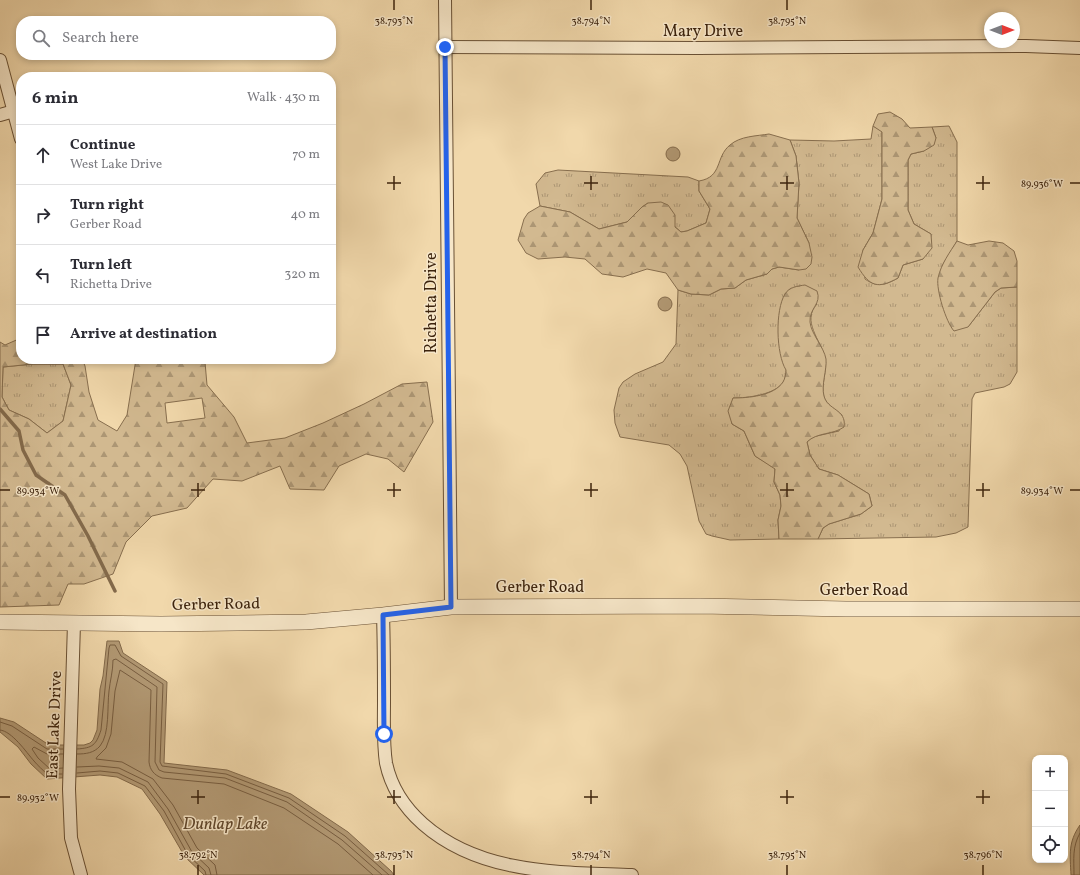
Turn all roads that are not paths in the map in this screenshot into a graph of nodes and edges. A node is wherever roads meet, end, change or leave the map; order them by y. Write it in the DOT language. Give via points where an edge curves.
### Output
graph roads {
  1 [pos="445,0"];
  2 [pos="445,47"];
  3 [pos="1080,48"];
  4 [pos="0,60"];
  5 [pos="16,108"];
  6 [pos="16,111"];
  7 [pos="0,115"];
  8 [pos="451,607"];
  9 [pos="1080,609"];
  10 [pos="383,615"];
  11 [pos="0,622"];
  12 [pos="74,622"];
  13 [pos="81,875"];
  14 [pos="632,875"];
  1 -- 2 [label="street, Richetta Drive"];
  2 -- 3 [label="street, Mary Drive"];
  2 -- 8 [label="street, Richetta Drive"];
  4 -- 5 [label="street"];
  6 -- 7 [label="street"];
  8 -- 9 [label="street, Gerber Road"];
  8 -- 10 [label="street, Gerber Road"];
  10 -- 12 [label="street, Gerber Road" via="306,622"];
  10 -- 14 [label="street" via="386,763 399,795 416,818 443,840 463,851 492,861 531,869"];
  11 -- 12 [label="street, Gerber Road"];
  12 -- 13 [label="street, East Lake Drive" via="69,789 71,838"];
}
